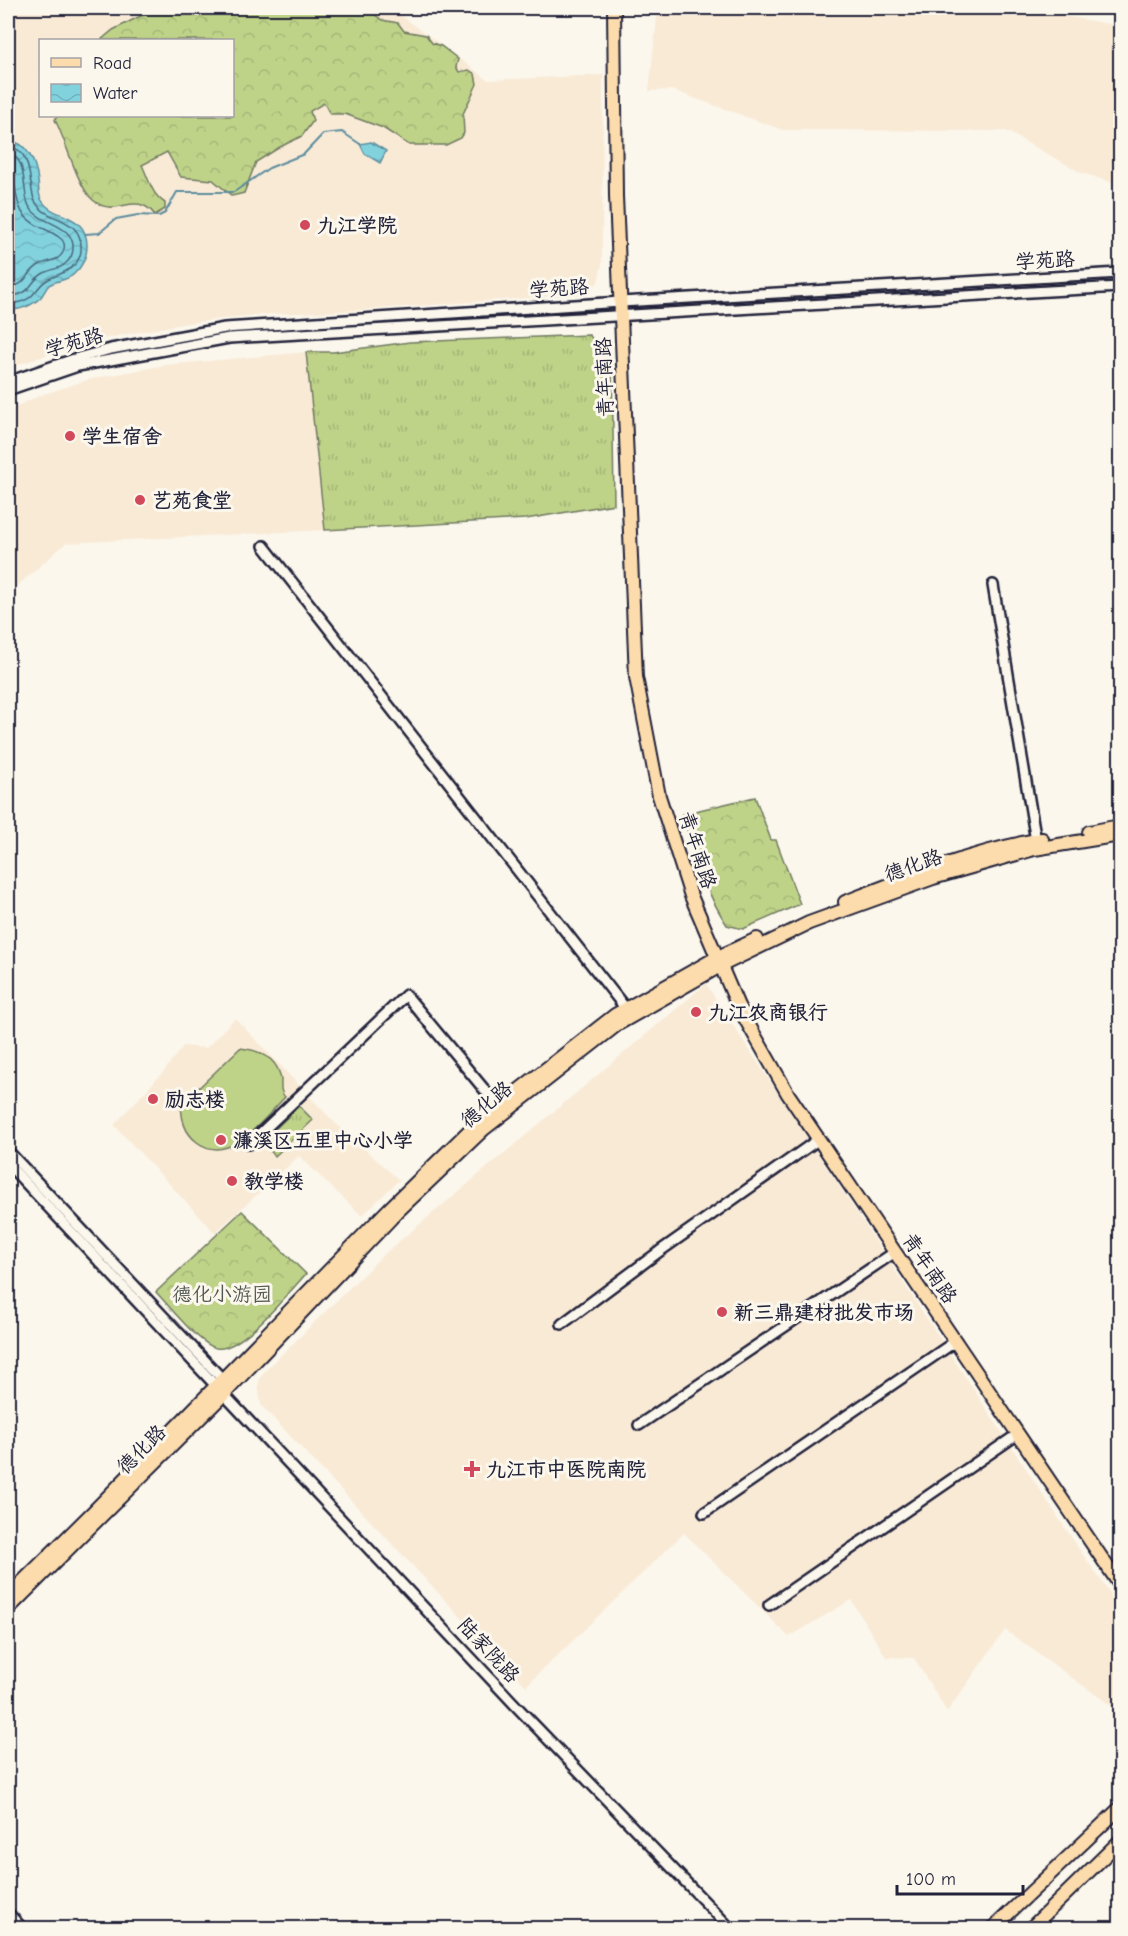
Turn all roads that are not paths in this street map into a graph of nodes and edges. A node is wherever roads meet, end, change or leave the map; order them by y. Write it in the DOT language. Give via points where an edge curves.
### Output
graph roads {
  1 [pos="614,8"];
  2 [pos="1120,273"];
  3 [pos="1120,287"];
  4 [pos="621,302"];
  5 [pos="622,317"];
  6 [pos="8,382"];
  7 [pos="8,390"];
  8 [pos="264,546"];
  9 [pos="993,585"];
  10 [pos="1120,826"];
  11 [pos="1120,835"];
  12 [pos="1036,841"];
  13 [pos="718,962"];
  14 [pos="626,1008"];
  15 [pos="498,1106"];
  16 [pos="819,1139"];
  17 [pos="249,1144"];
  18 [pos="8,1151"];
  19 [pos="8,1164"];
  20 [pos="895,1252"];
  21 [pos="562,1324"];
  22 [pos="956,1341"];
  23 [pos="223,1386"];
  24 [pos="639,1425"];
  25 [pos="1018,1434"];
  26 [pos="704,1513"];
  27 [pos="1120,1585"];
  28 [pos="8,1596"];
  29 [pos="769,1605"];
  30 [pos="8,1609"];
  31 [pos="1120,1808"];
  32 [pos="1120,1841"];
  33 [pos="8,1913"];
  34 [pos="22,1929"];
  35 [pos="730,1929"];
  36 [pos="993,1929"];
  37 [pos="1030,1929"];
  1 -- 4 [label="main road, 青年南路"];
  2 -- 4 [label="street, 学苑路"];
  3 -- 5 [label="street, 学苑路"];
  4 -- 5 [label="main road, 青年南路"];
  4 -- 6 [label="street, 学苑路" via="225,328 102,352"];
  5 -- 7 [label="street, 学苑路" via="229,338 78,366"];
  5 -- 13 [label="main road, 青年南路" via="636,677 660,796 691,896"];
  8 -- 14 [label="street"];
  9 -- 12 [label="street"];
  10 -- 12 [label="main road, 德化路"];
  11 -- 13 [label="main road, 德化路" via="1034,849 933,878 809,923"];
  12 -- 13 [label="main road, 德化路" via="929,869 808,916"];
  13 -- 14 [label="main road, 德化路"];
  13 -- 16 [label="main road, 青年南路" via="788,1094"];
  13 -- 23 [label="main road, 德化路" via="618,1024 484,1129"];
  14 -- 15 [label="main road, 德化路"];
  15 -- 17 [label="street" via="406,995"];
  15 -- 23 [label="main road, 德化路" via="389,1209"];
  16 -- 20 [label="main road, 青年南路"];
  16 -- 21 [label="street"];
  18 -- 23 [label="street"];
  19 -- 23 [label="street"];
  20 -- 22 [label="main road, 青年南路"];
  20 -- 24 [label="street"];
  22 -- 25 [label="main road, 青年南路"];
  22 -- 26 [label="street"];
  23 -- 28 [label="main road, 德化路"];
  23 -- 30 [label="main road, 德化路"];
  23 -- 35 [label="street, 陆家陇路" via="518,1708"];
  25 -- 27 [label="main road, 青年南路"];
  25 -- 29 [label="street"];
  31 -- 36 [label="main road"];
  32 -- 37 [label="main road"];
  33 -- 34 [label="street"];
}
